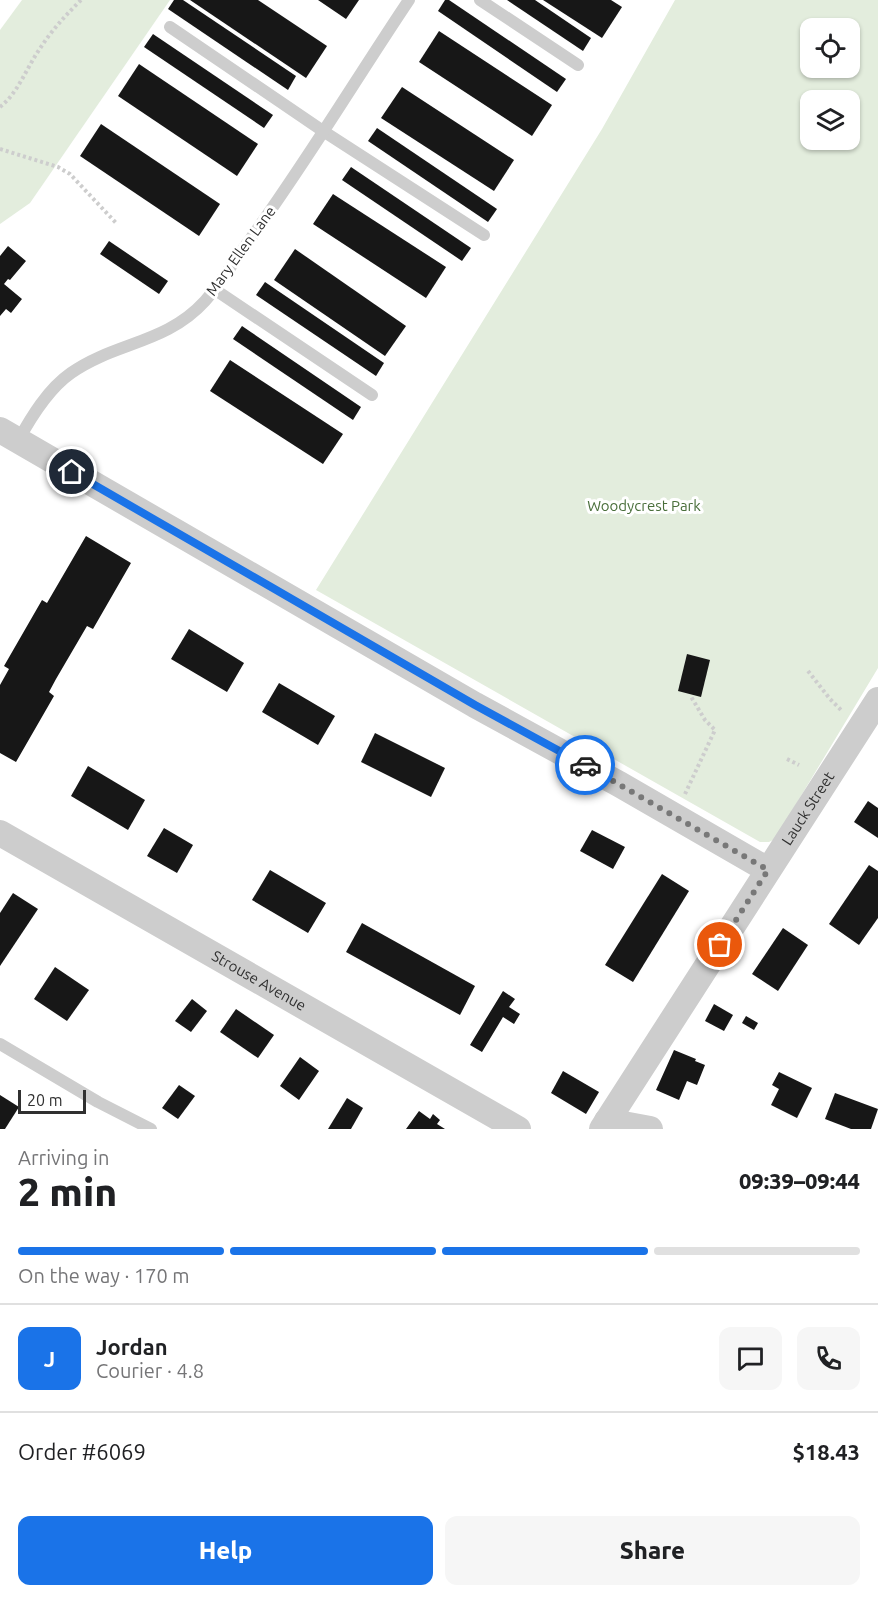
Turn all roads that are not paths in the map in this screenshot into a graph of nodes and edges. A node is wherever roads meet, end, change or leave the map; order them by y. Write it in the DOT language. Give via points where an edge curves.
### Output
graph roads {
  1 [pos="409,0"];
  2 [pos="480,0"];
  3 [pos="170,27"];
  4 [pos="578,65"];
  5 [pos="323,131"];
  6 [pos="484,235"];
  7 [pos="214,289"];
  8 [pos="372,395"];
  9 [pos="9,436"];
  10 [pos="878,700"];
  11 [pos="0,833"];
  12 [pos="768,870"];
  13 [pos="0,1044"];
  14 [pos="604,1125"];
  15 [pos="151,1129"];
  16 [pos="518,1129"];
  17 [pos="650,1129"];
  1 -- 5 [label="lane, Mary Ellen Lane"];
  2 -- 4 [label="lane"];
  3 -- 5 [label="lane"];
  5 -- 6 [label="lane"];
  5 -- 7 [label="lane, Mary Ellen Lane"];
  7 -- 8 [label="lane"];
  7 -- 9 [label="lane, Mary Ellen Lane" via="185,320 165,333 70,374 28,422"];
  9 -- 12 [label="street"];
  10 -- 12 [label="street, Lauck Street"];
  11 -- 16 [label="street, Strouse Avenue"];
  12 -- 14 [label="street, Lauck Street"];
  13 -- 15 [label="lane"];
  14 -- 17 [label="street"];
}
